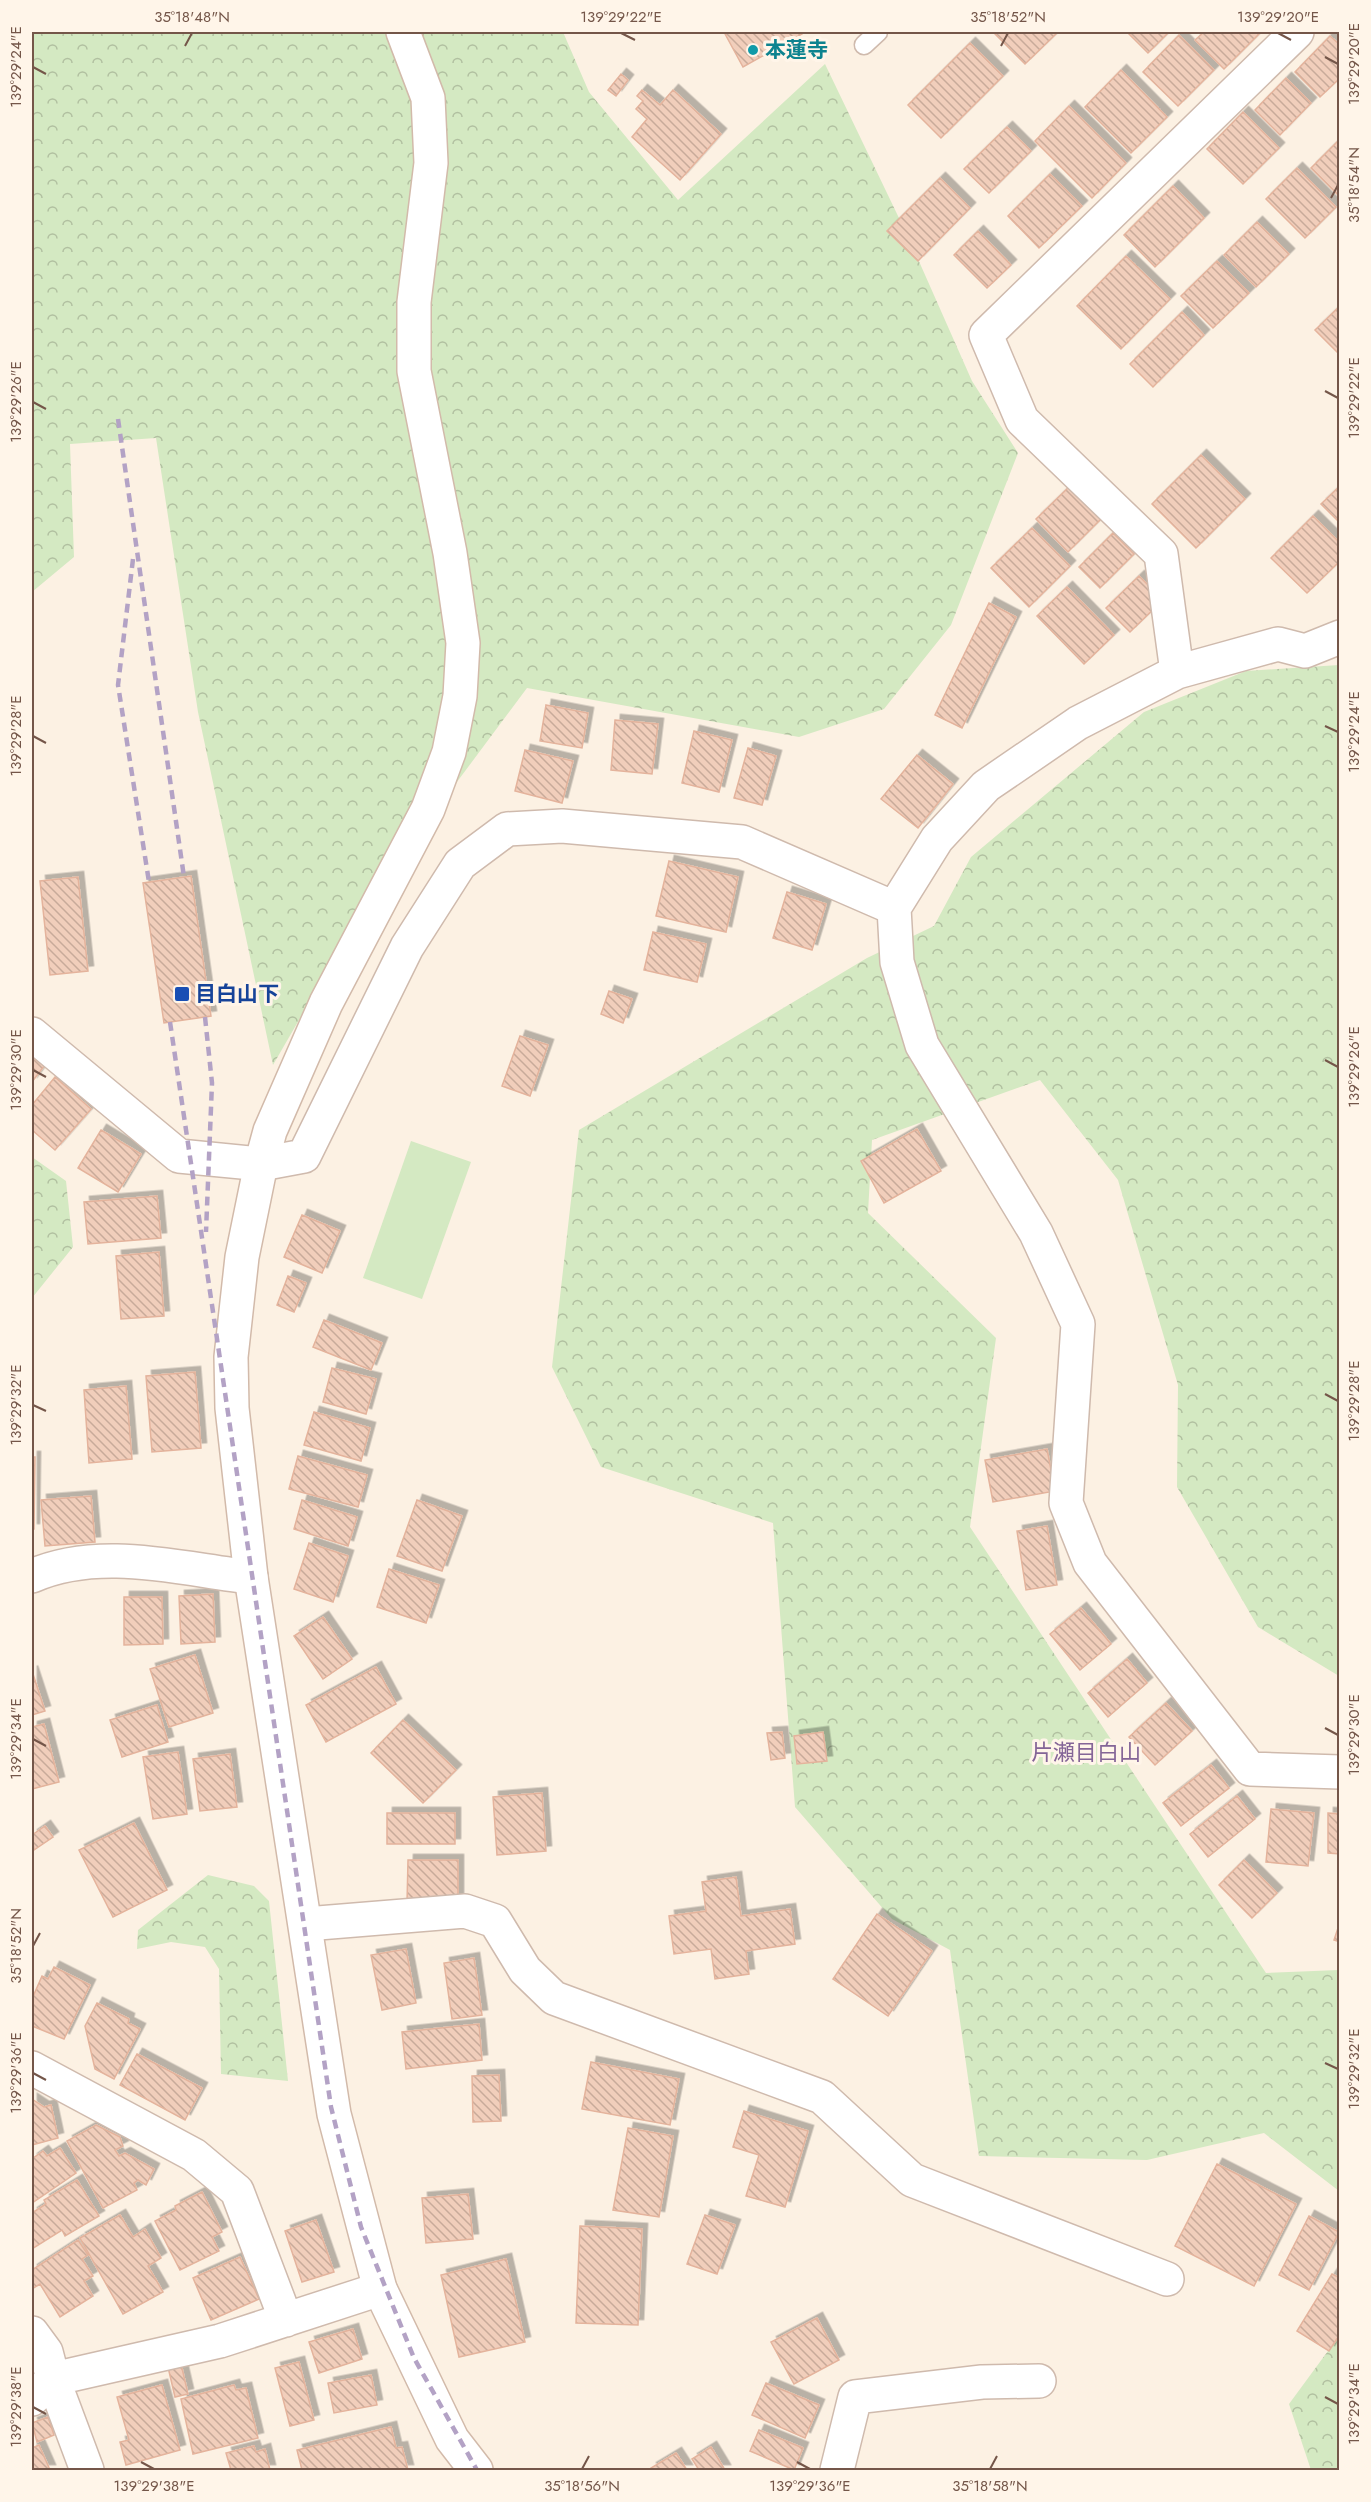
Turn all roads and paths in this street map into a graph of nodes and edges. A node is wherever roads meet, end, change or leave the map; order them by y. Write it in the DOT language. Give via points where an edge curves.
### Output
graph roads {
  1 [pos="403,32"];
  2 [pos="878,32"];
  3 [pos="1297,32"];
  4 [pos="864,45"];
  5 [pos="1340,637"];
  6 [pos="1177,672"];
  7 [pos="894,908"];
  8 [pos="32,1034"];
  9 [pos="261,1164"];
  10 [pos="32,1576"];
  11 [pos="251,1577"];
  12 [pos="1340,1772"];
  13 [pos="306,1924"];
  14 [pos="32,2068"];
  15 [pos="1167,2279"];
  16 [pos="380,2289"];
  17 [pos="286,2320"];
  18 [pos="32,2333"];
  19 [pos="1039,2381"];
  20 [pos="42,2389"];
  21 [pos="87,2470"];
  22 [pos="476,2470"];
  23 [pos="837,2470"];
  1 -- 9 [label="street" via="428,98 431,163 414,302 414,371 450,553 463,642 460,696 449,752 428,809 326,1003 270,1131"];
  2 -- 4 [label="lane"];
  3 -- 6 [label="street" via="986,334 1022,420 1161,554"];
  5 -- 6 [label="street" via="1305,651 1278,644"];
  6 -- 7 [label="street" via="1078,723 986,786 937,839"];
  7 -- 9 [label="street" via="742,842 561,826 507,829 460,864 407,947 304,1156"];
  7 -- 12 [label="street" via="897,962 922,1045 1036,1233 1078,1324 1066,1503 1090,1563 1250,1769"];
  8 -- 9 [label="street" via="179,1156"];
  9 -- 11 [label="street" via="242,1257 231,1357 232,1408"];
  10 -- 11 [label="street" via="102,1559"];
  11 -- 13 [label="street"];
  13 -- 15 [label="street" via="465,1911 495,1921 525,1970 554,1998 822,2097 912,2180"];
  13 -- 16 [label="street" via="334,2115"];
  14 -- 17 [label="street" via="194,2155 237,2191"];
  16 -- 17 [label="street"];
  16 -- 22 [label="street" via="452,2439"];
  17 -- 20 [label="street"];
  18 -- 20 [label="street" via="46,2352"];
  19 -- 23 [label="street" via="982,2382 855,2397"];
  20 -- 21 [label="street"];
}
